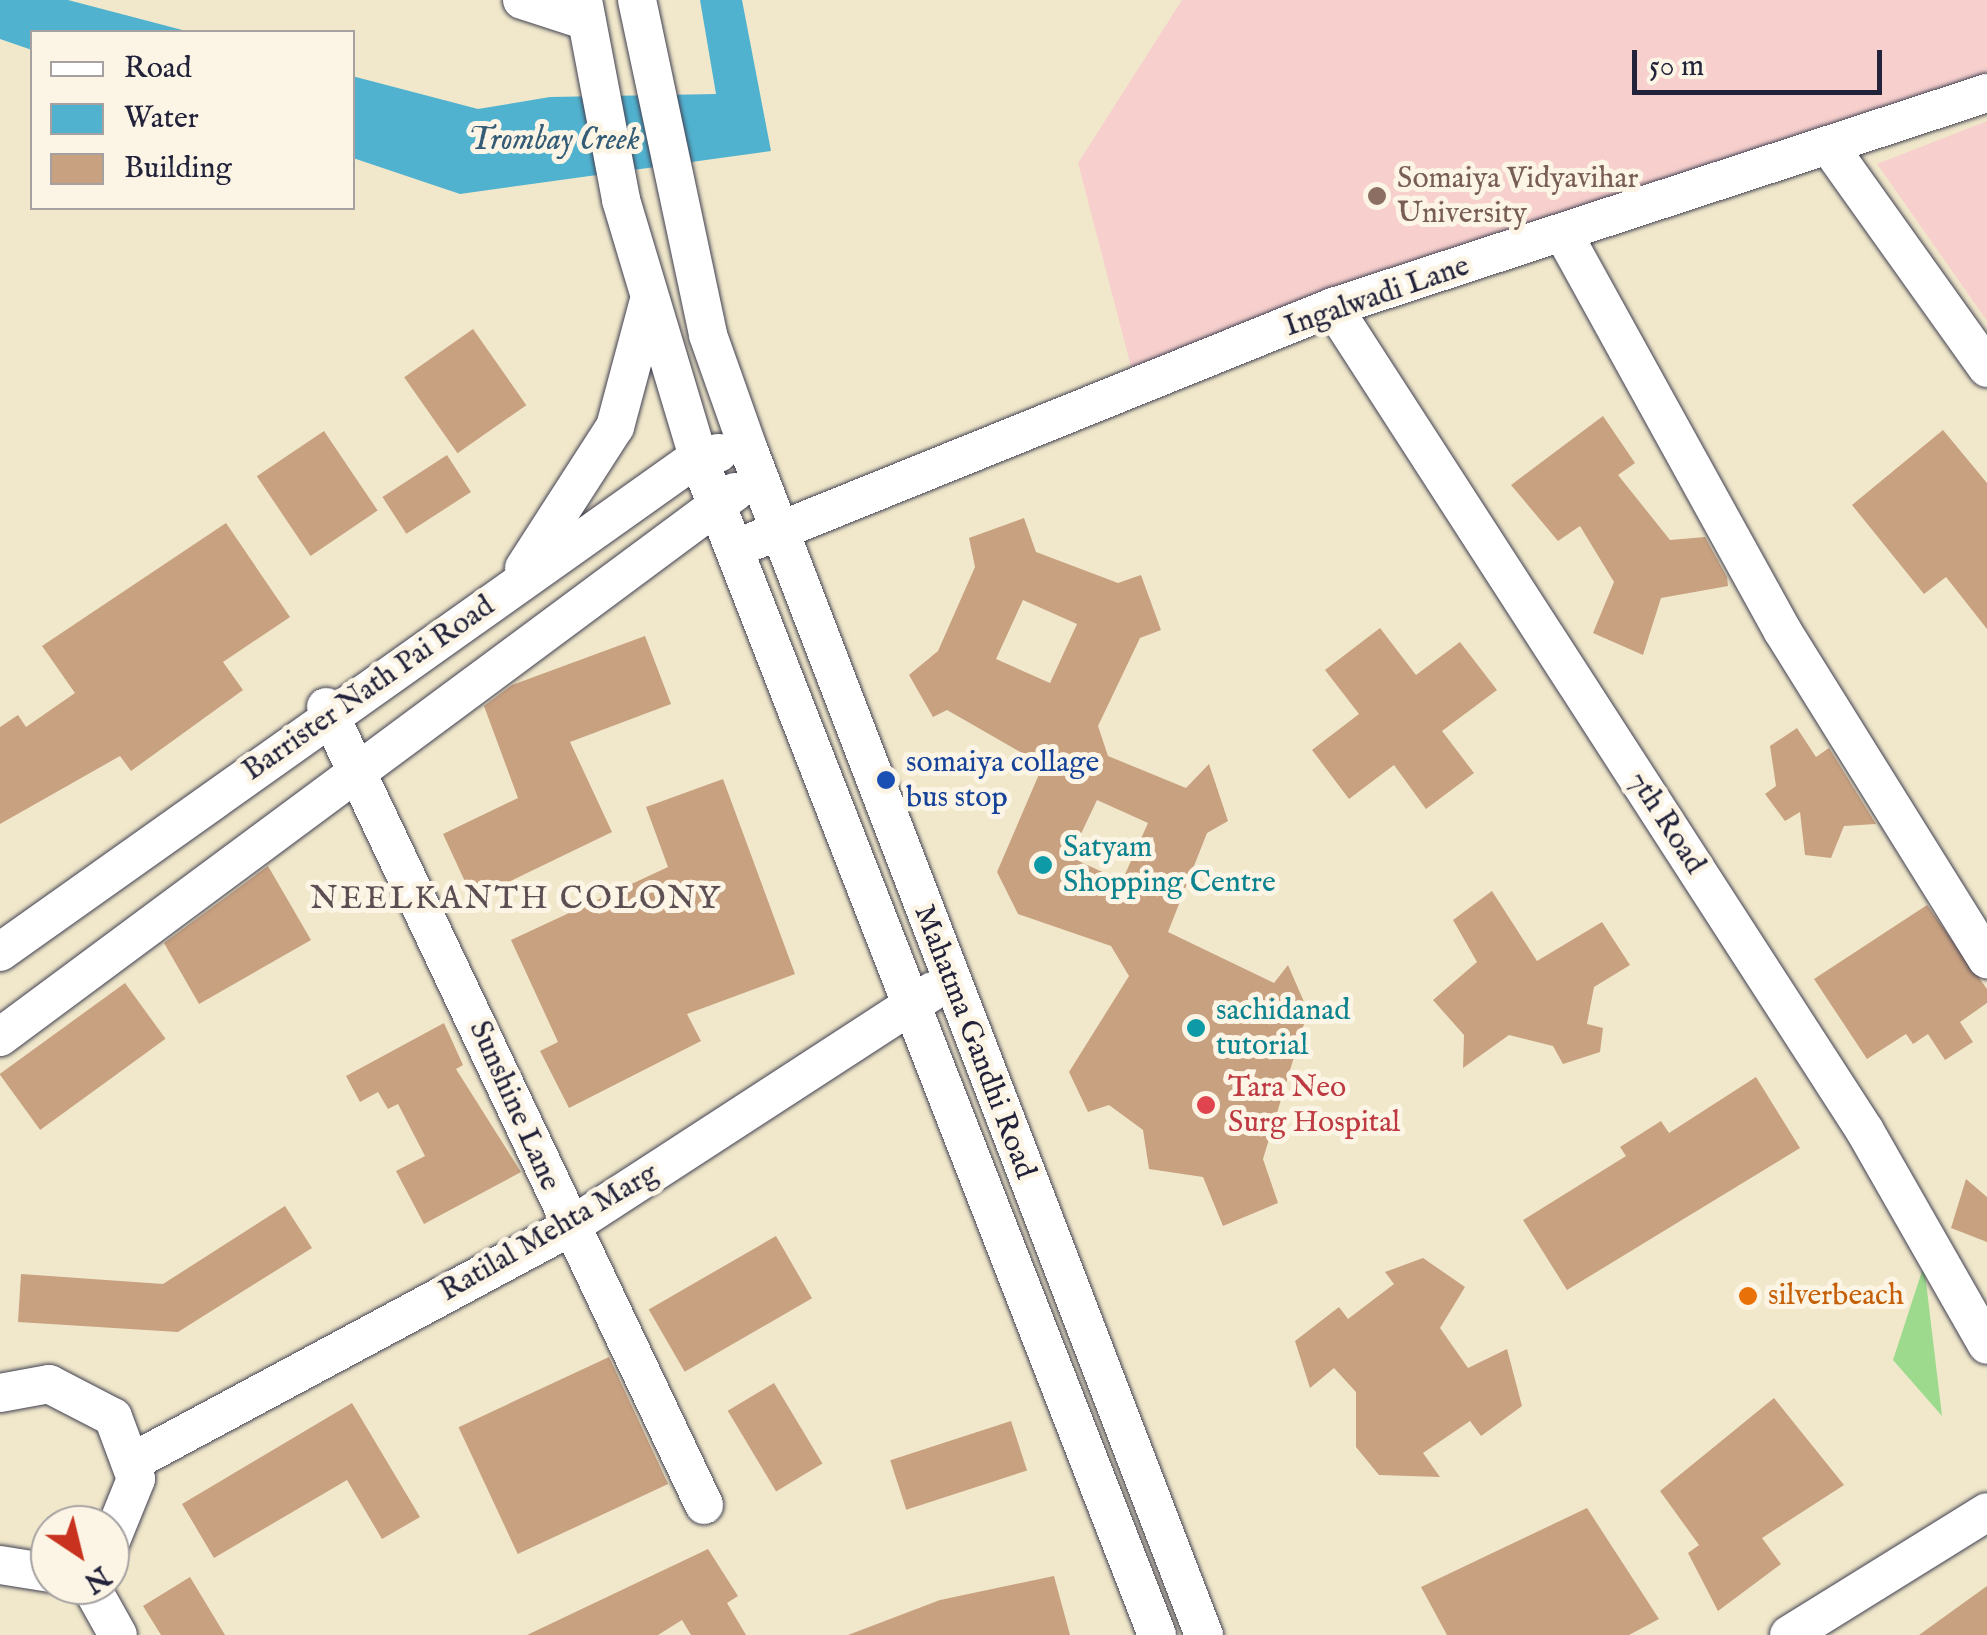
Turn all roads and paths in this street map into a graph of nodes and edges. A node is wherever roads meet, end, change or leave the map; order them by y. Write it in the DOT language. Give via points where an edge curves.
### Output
graph roads {
  1 [pos="522,0"];
  2 [pos="636,0"];
  3 [pos="585,11"];
  4 [pos="1987,93"];
  5 [pos="1830,149"];
  6 [pos="1564,235"];
  7 [pos="649,294"];
  8 [pos="1334,307"];
  9 [pos="1987,368"];
  10 [pos="748,448"];
  11 [pos="698,456"];
  12 [pos="761,483"];
  13 [pos="714,500"];
  14 [pos="778,531"];
  15 [pos="732,549"];
  16 [pos="508,590"];
  17 [pos="328,711"];
  18 [pos="354,770"];
  19 [pos="0,952"];
  20 [pos="1987,959"];
  21 [pos="950,980"];
  22 [pos="913,1005"];
  23 [pos="0,1037"];
  24 [pos="568,1228"];
  25 [pos="1987,1345"];
  26 [pos="0,1393"];
  27 [pos="134,1461"];
  28 [pos="704,1504"];
  29 [pos="130,1505"];
  30 [pos="1987,1512"];
  31 [pos="0,1565"];
  32 [pos="30,1570"];
  33 [pos="101,1605"];
  34 [pos="118,1635"];
  35 [pos="1157,1635"];
  36 [pos="1204,1635"];
  37 [pos="1789,1635"];
  1 -- 3 [label="street"];
  2 -- 10 [label="street, Mahatma Gandhi Road" via="708,335"];
  3 -- 7 [label="street, Mahatma Gandhi Road" via="621,200"];
  4 -- 5 [label="street, Ingalwadi Lane"];
  5 -- 6 [label="street, Ingalwadi Lane"];
  5 -- 9 [label="street"];
  6 -- 8 [label="street, Ingalwadi Lane"];
  6 -- 20 [label="street" via="1782,630"];
  7 -- 11 [label="street, Mahatma Gandhi Road"];
  7 -- 16 [label="street" via="615,427"];
  8 -- 14 [label="street, Ingalwadi Lane"];
  8 -- 25 [label="street, 7th Road" via="1865,1130"];
  10 -- 11 [label="street, Barrister Nath Pai Road"];
  10 -- 12 [label="street, Mahatma Gandhi Road"];
  11 -- 13 [label="street, Mahatma Gandhi Road"];
  11 -- 16 [label="street, Barrister Nath Pai Road"];
  12 -- 13 [label="street"];
  12 -- 14 [label="street, Mahatma Gandhi Road"];
  13 -- 15 [label="street, Mahatma Gandhi Road"];
  13 -- 18 [label="street"];
  14 -- 15 [label="street, Ingalwadi Lane"];
  14 -- 21 [label="street, Mahatma Gandhi Road"];
  15 -- 22 [label="street, Mahatma Gandhi Road"];
  16 -- 17 [label="street, Barrister Nath Pai Road"];
  17 -- 18 [label="street, Sunshine Lane"];
  17 -- 19 [label="street, Barrister Nath Pai Road"];
  18 -- 23 [label="street"];
  18 -- 24 [label="street, Sunshine Lane"];
  21 -- 22 [label="street, Ratilal Mehta Marg"];
  21 -- 36 [label="street, Mahatma Gandhi Road"];
  22 -- 24 [label="street, Ratilal Mehta Marg"];
  22 -- 35 [label="street, Mahatma Gandhi Road"];
  24 -- 27 [label="street, Ratilal Mehta Marg"];
  24 -- 28 [label="street, Sunshine Lane"];
  26 -- 27 [label="street" via="74,1389 113,1417"];
  27 -- 29 [label="street"];
  30 -- 37 [label="street"];
  31 -- 32 [label="street"];
  33 -- 34 [label="street"];
}
